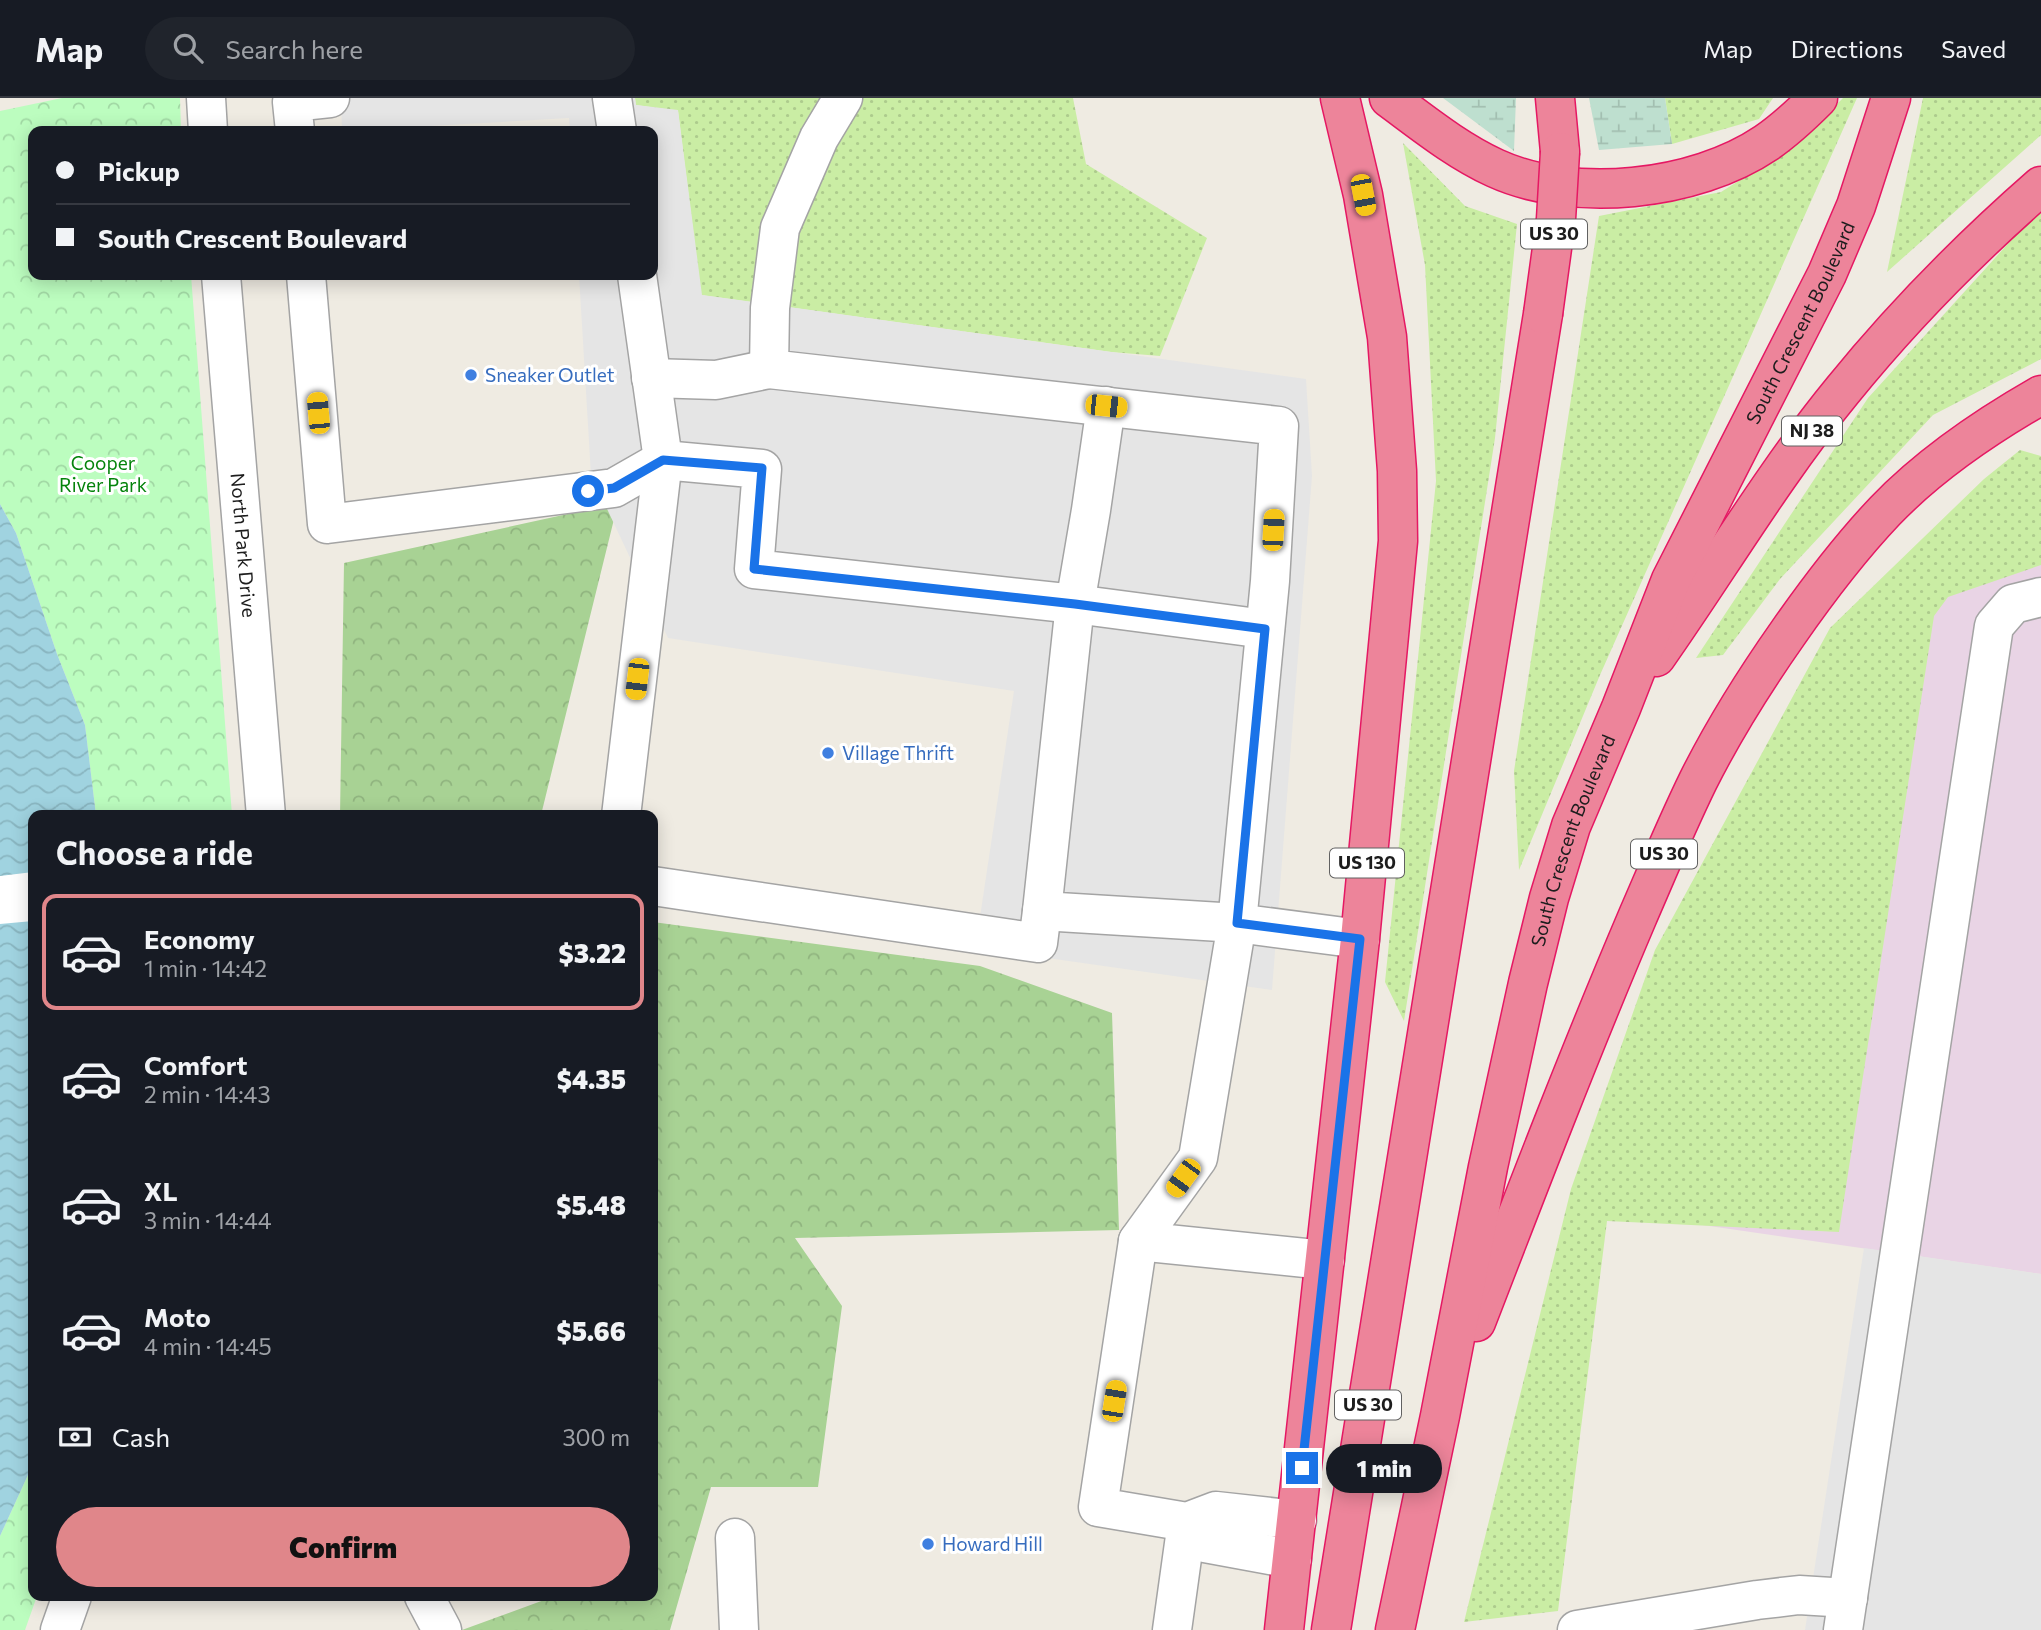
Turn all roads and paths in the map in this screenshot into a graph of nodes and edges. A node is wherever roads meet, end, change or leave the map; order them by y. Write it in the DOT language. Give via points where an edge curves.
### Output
graph roads {
  1 [pos="206,98"];
  2 [pos="330,98"];
  3 [pos="612,98"];
  4 [pos="843,98"];
  5 [pos="1340,98"];
  6 [pos="1389,98"];
  7 [pos="1555,98"];
  8 [pos="1818,98"];
  9 [pos="1891,98"];
  10 [pos="293,110"];
  11 [pos="208,126"];
  12 [pos="616,126"];
  13 [pos="2041,186"];
  14 [pos="220,280"];
  15 [pos="306,280"];
  16 [pos="638,280"];
  17 [pos="769,369"];
  18 [pos="652,378"];
  19 [pos="2041,395"];
  20 [pos="1106,406"];
  21 [pos="663,460"];
  22 [pos="2041,597"];
  23 [pos="1075,604"];
  24 [pos="1265,629"];
  25 [pos="1621,708"];
  26 [pos="265,810"];
  27 [pos="622,810"];
  28 [pos="658,887"];
  29 [pos="1042,911"];
  30 [pos="1237,923"];
  31 [pos="1360,939"];
  32 [pos="1138,1241"];
  33 [pos="1325,1260"];
  34 [pos="1440,1416"];
  35 [pos="1297,1520"];
  36 [pos="1187,1522"];
  37 [pos="735,1538"];
  38 [pos="1292,1559"];
  39 [pos="70,1601"];
  40 [pos="427,1601"];
  41 [pos="1846,1614"];
  42 [pos="60,1630"];
  43 [pos="442,1630"];
  44 [pos="738,1630"];
  45 [pos="1172,1630"];
  46 [pos="1284,1630"];
  47 [pos="1332,1630"];
  48 [pos="1395,1630"];
  49 [pos="1577,1630"];
  1 -- 11 [label="street"];
  2 -- 10 [label="street"];
  3 -- 12 [label="street"];
  4 -- 17 [label="street" via="819,138 780,228 770,308"];
  5 -- 31 [label="highway, US 130" via="1387,337 1397,471 1398,541"];
  6 -- 8 [label="highway" via="1463,152 1497,169 1530,181 1603,188 1672,182 1738,159 1766,143"];
  7 -- 47 [label="highway, US 30, bridge" via="1560,152 1543,314"];
  9 -- 25 [label="highway, South Crescent Boulevard" via="1856,206 1827,274 1671,580"];
  13 -- 25 [label="highway, NJ 38" via="1956,264 1841,392 1774,482"];
  14 -- 26 [label="street, North Park Drive"];
  15 -- 21 [label="street" via="327,524 614,488"];
  16 -- 18 [label="street"];
  17 -- 18 [label="street" via="716,380"];
  17 -- 20 [label="street"];
  18 -- 21 [label="street"];
  19 -- 34 [label="highway, US 30" via="1962,445 1886,509 1818,588 1750,689 1699,780 1607,988"];
  20 -- 23 [label="street"];
  20 -- 24 [label="street" via="1279,426"];
  21 -- 23 [label="street" via="762,468 754,569"];
  21 -- 27 [label="street"];
  22 -- 41 [label="street" via="2013,604 1994,626"];
  23 -- 24 [label="street"];
  23 -- 29 [label="street"];
  24 -- 30 [label="street"];
  25 -- 34 [label="highway, South Crescent Boulevard" via="1572,826 1549,898 1488,1167"];
  28 -- 29 [label="street" via="1038,943"];
  29 -- 30 [label="street"];
  30 -- 31 [label="street"];
  30 -- 32 [label="street" via="1198,1158"];
  31 -- 33 [label="highway, US 130"];
  32 -- 33 [label="street"];
  32 -- 36 [label="street" via="1098,1507"];
  33 -- 35 [label="highway, US 130"];
  34 -- 48 [label="highway, South Crescent Boulevard / US 30"];
  35 -- 36 [label="street" via="1216,1511"];
  35 -- 38 [label="highway, US 130"];
  36 -- 38 [label="street" via="1205,1543"];
  36 -- 45 [label="street"];
  37 -- 44 [label="street"];
  38 -- 46 [label="highway, US 130"];
  39 -- 42 [label="street"];
  40 -- 43 [label="street"];
  41 -- 49 [label="street" via="1799,1595"];
}
